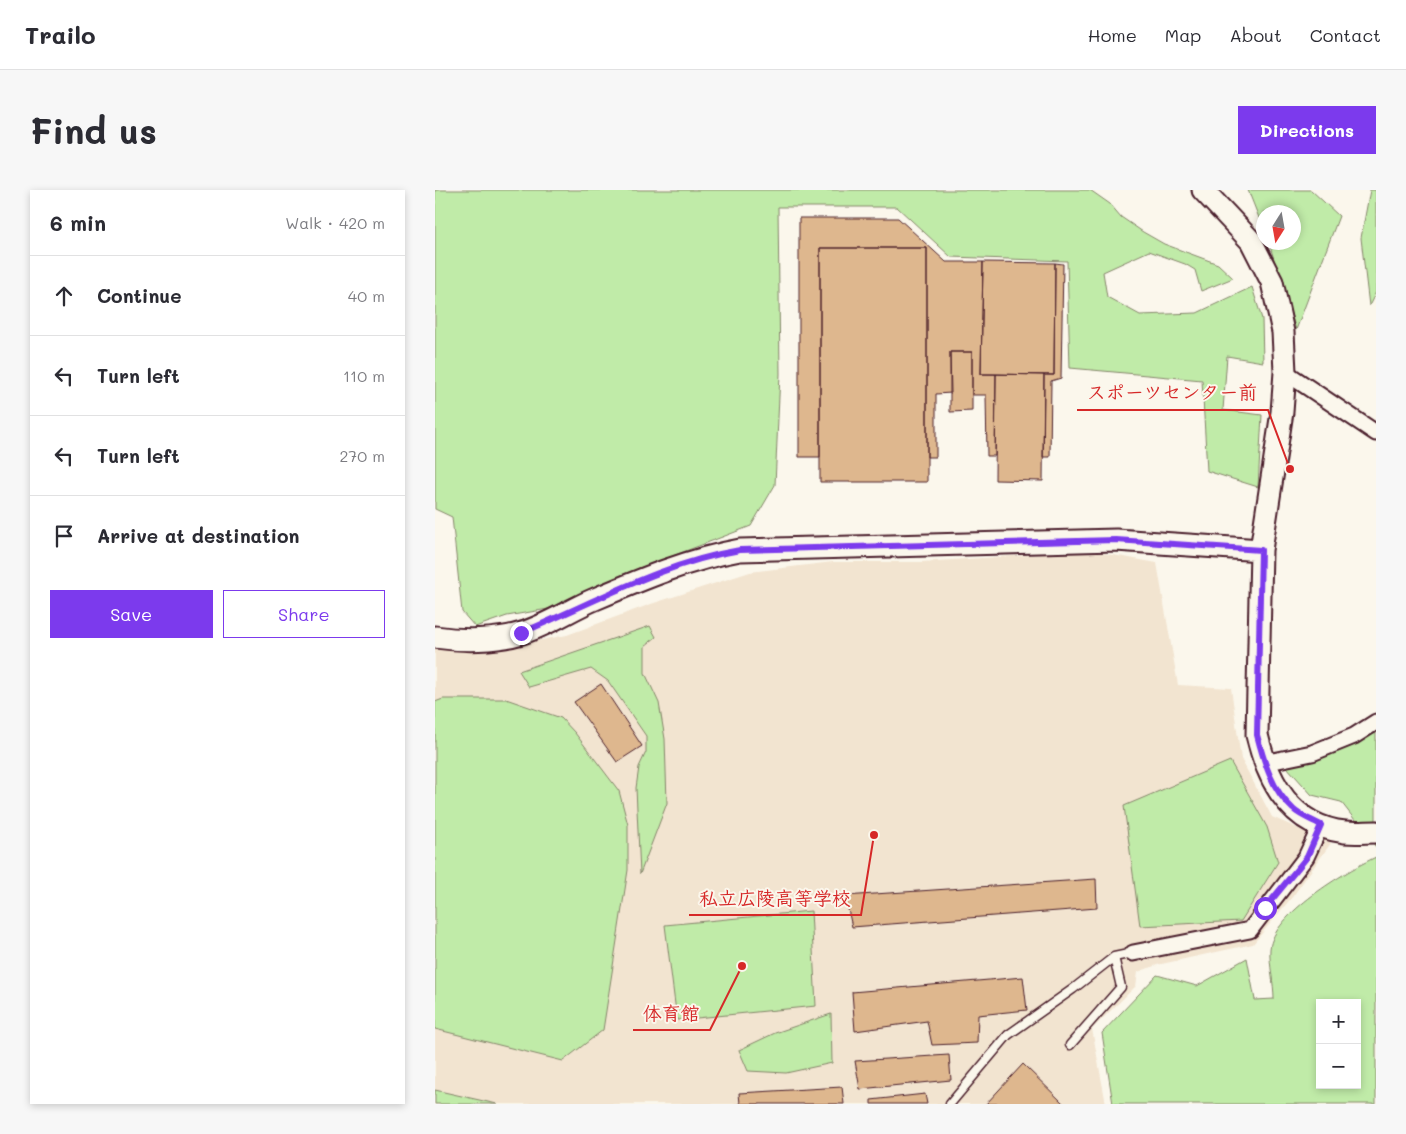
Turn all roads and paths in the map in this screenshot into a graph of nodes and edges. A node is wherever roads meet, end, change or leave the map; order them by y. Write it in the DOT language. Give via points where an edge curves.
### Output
graph roads {
  1 [pos="1203,190"];
  2 [pos="1285,372"];
  3 [pos="1376,434"];
  4 [pos="1261,550"];
  5 [pos="435,637"];
  6 [pos="1376,722"];
  7 [pos="1264,763"];
  8 [pos="1321,825"];
  9 [pos="1376,832"];
  10 [pos="1133,952"];
  11 [pos="1114,957"];
  12 [pos="1071,1044"];
  13 [pos="949,1104"];
  1 -- 2 [label="street" via="1251,241 1272,282 1283,332"];
  2 -- 3 [label="street"];
  2 -- 4 [label="street"];
  4 -- 5 [label="street" via="1116,540 740,550 710,555 631,584 521,633 479,639"];
  4 -- 7 [label="street" via="1257,735"];
  6 -- 7 [label="street" via="1354,736 1312,754"];
  7 -- 8 [label="street" via="1275,787 1294,810"];
  8 -- 9 [label="street" via="1344,832"];
  8 -- 10 [label="street" via="1307,857 1250,930"];
  10 -- 11 [label="lane"];
  11 -- 12 [label="lane" via="1121,987"];
  11 -- 13 [label="lane" via="1008,1035"];
}
